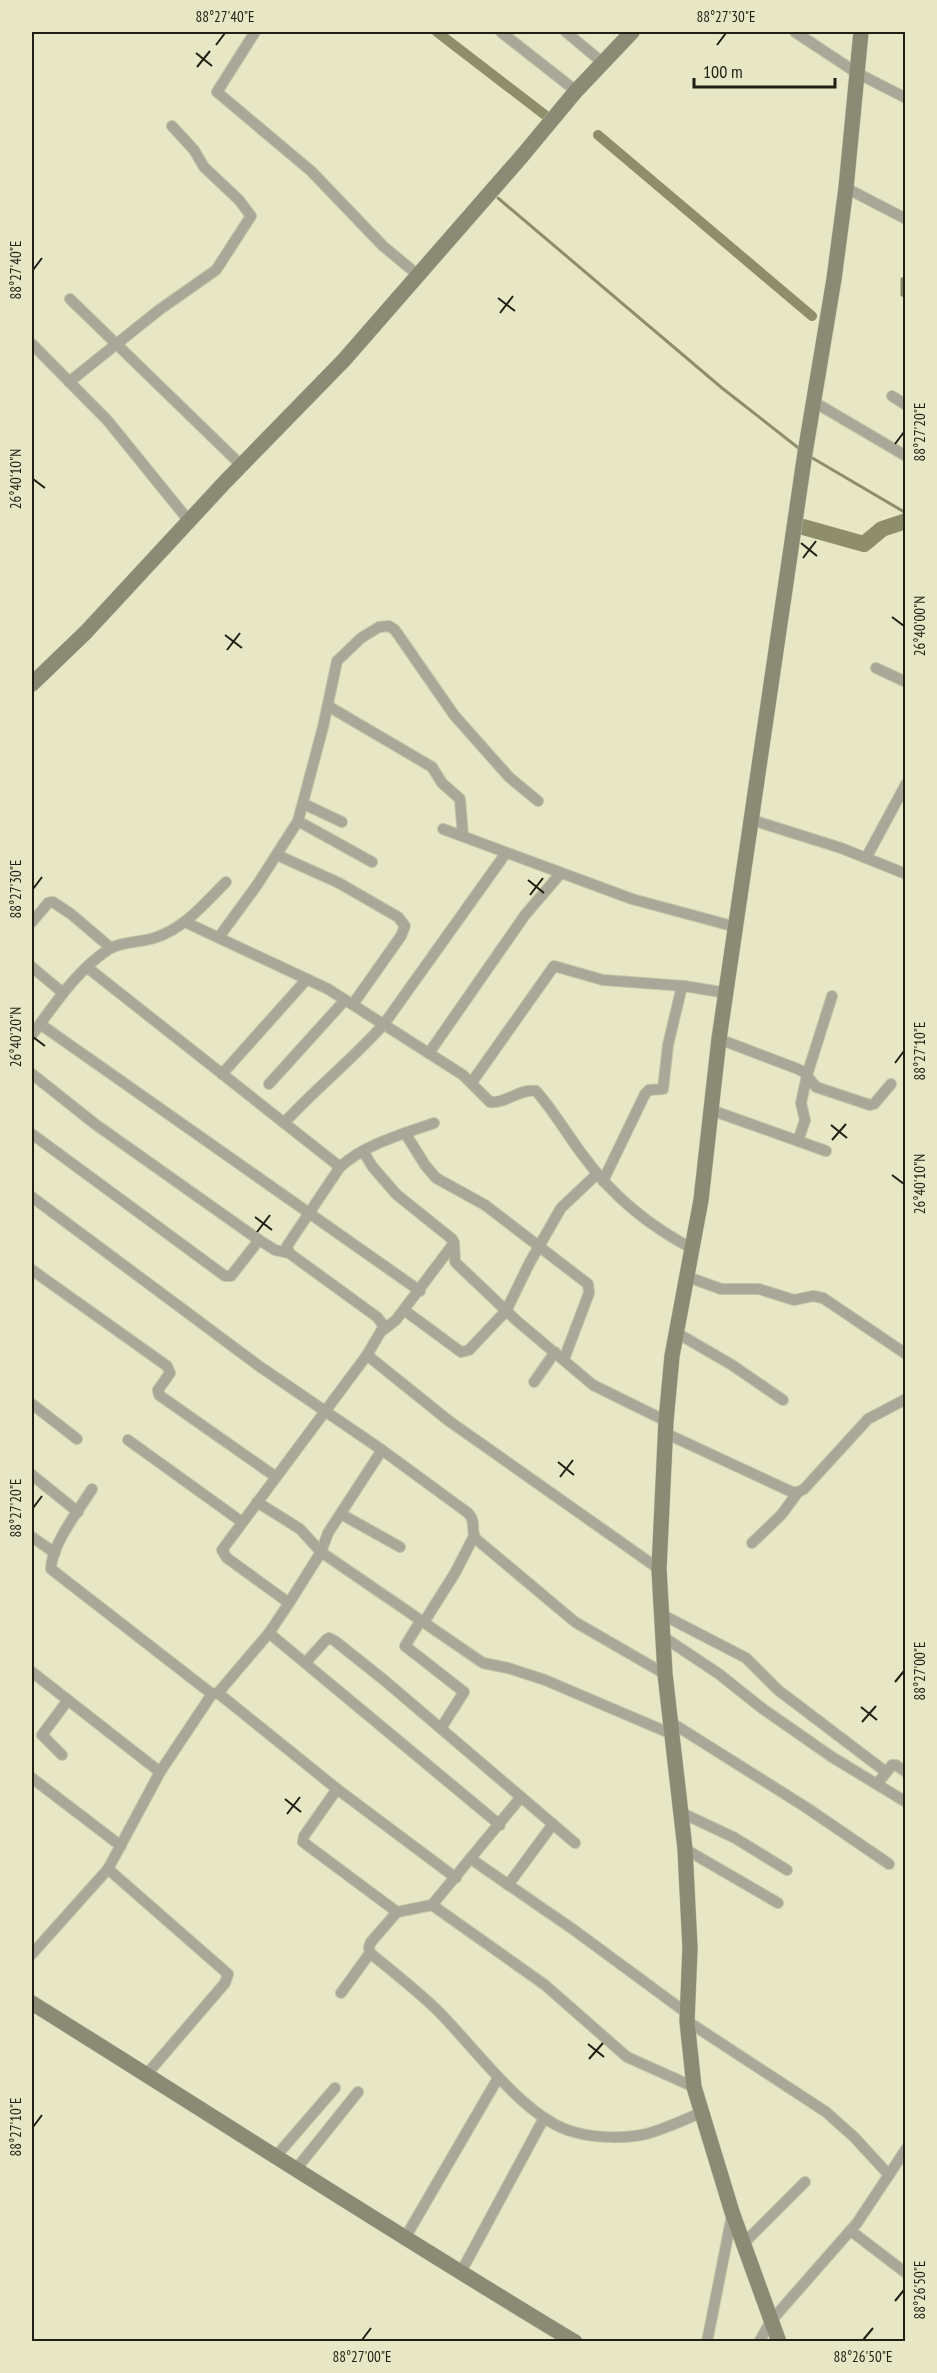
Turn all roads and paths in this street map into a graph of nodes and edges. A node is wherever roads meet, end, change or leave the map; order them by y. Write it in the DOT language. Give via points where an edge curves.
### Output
graph roads {
  1 [pos="255,32"];
  2 [pos="501,32"];
  3 [pos="566,32"];
  4 [pos="632,32"];
  5 [pos="795,32"];
  6 [pos="861,32"];
  7 [pos="603,63"];
  8 [pos="857,73"];
  9 [pos="576,91"];
  10 [pos="906,98"];
  11 [pos="172,126"];
  12 [pos="846,188"];
  13 [pos="906,219"];
  14 [pos="418,275"];
  15 [pos="70,299"];
  16 [pos="32,344"];
  17 [pos="117,345"];
  18 [pos="69,382"];
  19 [pos="892,396"];
  20 [pos="814,402"];
  21 [pos="906,405"];
  22 [pos="906,456"];
  23 [pos="242,465"];
  24 [pos="189,521"];
  25 [pos="876,668"];
  26 [pos="906,682"];
  27 [pos="32,684"];
  28 [pos="328,706"];
  29 [pos="906,784"];
  30 [pos="538,801"];
  31 [pos="304,804"];
  32 [pos="752,820"];
  33 [pos="298,821"];
  34 [pos="342,822"];
  35 [pos="443,829"];
  36 [pos="463,836"];
  37 [pos="506,853"];
  38 [pos="277,855"];
  39 [pos="866,858"];
  40 [pos="372,862"];
  41 [pos="561,873"];
  42 [pos="906,874"];
  43 [pos="226,882"];
  44 [pos="34,914"];
  45 [pos="185,922"];
  46 [pos="736,927"];
  47 [pos="219,937"];
  48 [pos="111,948"];
  49 [pos="32,967"];
  50 [pos="88,968"];
  51 [pos="308,979"];
  52 [pos="682,986"];
  53 [pos="63,993"];
  54 [pos="727,993"];
  55 [pos="831,996"];
  56 [pos="349,1002"];
  57 [pos="40,1024"];
  58 [pos="384,1024"];
  59 [pos="32,1035"];
  60 [pos="719,1039"];
  61 [pos="429,1053"];
  62 [pos="32,1074"];
  63 [pos="222,1074"];
  64 [pos="807,1075"];
  65 [pos="472,1082"];
  66 [pos="269,1084"];
  67 [pos="891,1084"];
  68 [pos="711,1110"];
  69 [pos="284,1122"];
  70 [pos="434,1123"];
  71 [pos="405,1133"];
  72 [pos="32,1134"];
  73 [pos="798,1141"];
  74 [pos="363,1151"];
  75 [pos="826,1151"];
  76 [pos="340,1167"];
  77 [pos="600,1177"];
  78 [pos="32,1197"];
  79 [pos="309,1213"];
  80 [pos="259,1240"];
  81 [pos="454,1243"];
  82 [pos="538,1247"];
  83 [pos="693,1249"];
  84 [pos="289,1253"];
  85 [pos="32,1270"];
  86 [pos="688,1277"];
  87 [pos="420,1291"];
  88 [pos="404,1310"];
  89 [pos="506,1311"];
  90 [pos="383,1330"];
  91 [pos="677,1333"];
  92 [pos="906,1354"];
  93 [pos="367,1355"];
  94 [pos="560,1355"];
  95 [pos="534,1382"];
  96 [pos="906,1399"];
  97 [pos="783,1400"];
  98 [pos="32,1404"];
  99 [pos="324,1412"];
  100 [pos="666,1427"];
  101 [pos="77,1438"];
  102 [pos="128,1440"];
  103 [pos="382,1450"];
  104 [pos="32,1475"];
  105 [pos="276,1477"];
  106 [pos="92,1489"];
  107 [pos="798,1492"];
  108 [pos="257,1502"];
  109 [pos="78,1512"];
  110 [pos="341,1514"];
  111 [pos="242,1522"];
  112 [pos="474,1536"];
  113 [pos="32,1537"];
  114 [pos="752,1543"];
  115 [pos="400,1547"];
  116 [pos="321,1552"];
  117 [pos="55,1553"];
  118 [pos="659,1569"];
  119 [pos="289,1604"];
  120 [pos="663,1615"];
  121 [pos="422,1621"];
  122 [pos="268,1633"];
  123 [pos="665,1638"];
  124 [pos="306,1662"];
  125 [pos="32,1672"];
  126 [pos="665,1674"];
  127 [pos="215,1693"];
  128 [pos="68,1700"];
  129 [pos="441,1728"];
  130 [pos="673,1729"];
  131 [pos="62,1755"];
  132 [pos="159,1772"];
  133 [pos="886,1772"];
  134 [pos="906,1772"];
  135 [pos="32,1778"];
  136 [pos="877,1784"];
  137 [pos="337,1789"];
  138 [pos="521,1797"];
  139 [pos="906,1802"];
  140 [pos="682,1813"];
  141 [pos="553,1824"];
  142 [pos="500,1825"];
  143 [pos="575,1843"];
  144 [pos="121,1846"];
  145 [pos="686,1850"];
  146 [pos="471,1859"];
  147 [pos="889,1864"];
  148 [pos="108,1869"];
  149 [pos="787,1870"];
  150 [pos="456,1878"];
  151 [pos="508,1885"];
  152 [pos="778,1903"];
  153 [pos="432,1905"];
  154 [pos="397,1912"];
  155 [pos="370,1953"];
  156 [pos="32,1954"];
  157 [pos="341,1993"];
  158 [pos="32,2002"];
  159 [pos="687,2017"];
  160 [pos="147,2074"];
  161 [pos="498,2078"];
  162 [pos="694,2087"];
  163 [pos="335,2088"];
  164 [pos="358,2092"];
  165 [pos="701,2113"];
  166 [pos="544,2118"];
  167 [pos="906,2149"];
  168 [pos="277,2155"];
  169 [pos="297,2168"];
  170 [pos="889,2175"];
  171 [pos="805,2182"];
  172 [pos="732,2212"];
  173 [pos="851,2231"];
  174 [pos="405,2238"];
  175 [pos="745,2242"];
  176 [pos="461,2272"];
  177 [pos="906,2273"];
  178 [pos="771,2320"];
  179 [pos="575,2342"];
  180 [pos="706,2342"];
  181 [pos="759,2342"];
  182 [pos="779,2342"];
  1 -- 14 [label="street" via="217,92 292,154 383,246"];
  2 -- 9 [label="street"];
  3 -- 7 [label="street"];
  4 -- 7 [label="street"];
  5 -- 8 [label="street"];
  6 -- 8 [label="street"];
  7 -- 9 [label="street"];
  8 -- 10 [label="street"];
  8 -- 12 [label="street"];
  9 -- 14 [label="street"];
  11 -- 17 [label="street" via="251,216 216,270 164,305"];
  12 -- 13 [label="street"];
  12 -- 20 [label="street"];
  14 -- 23 [label="street" via="344,360"];
  15 -- 17 [label="street"];
  16 -- 18 [label="street"];
  17 -- 18 [label="street"];
  17 -- 23 [label="street"];
  18 -- 24 [label="street" via="108,421"];
  19 -- 21 [label="street"];
  20 -- 22 [label="street"];
  20 -- 32 [label="street"];
  23 -- 24 [label="street"];
  24 -- 27 [label="street"];
  25 -- 26 [label="street"];
  28 -- 30 [label="street" via="337,661 362,638 379,627 389,626 454,715 509,777"];
  28 -- 31 [label="street"];
  28 -- 36 [label="street" via="432,767 442,783 460,799"];
  29 -- 39 [label="street"];
  31 -- 33 [label="street"];
  31 -- 34 [label="street"];
  32 -- 39 [label="street"];
  32 -- 46 [label="street"];
  33 -- 38 [label="street"];
  33 -- 40 [label="street"];
  35 -- 36 [label="street"];
  36 -- 37 [label="street"];
  37 -- 41 [label="street"];
  37 -- 58 [label="street"];
  38 -- 47 [label="street"];
  38 -- 56 [label="street" via="339,883 398,917 405,926"];
  39 -- 42 [label="street"];
  41 -- 46 [label="street" via="632,899"];
  41 -- 61 [label="street" via="525,915"];
  43 -- 45 [label="street"];
  44 -- 48 [label="street" via="52,902"];
  45 -- 47 [label="street"];
  45 -- 48 [label="street" via="155,938"];
  46 -- 54 [label="street"];
  47 -- 51 [label="street"];
  48 -- 50 [label="street"];
  49 -- 53 [label="street"];
  50 -- 53 [label="street"];
  50 -- 63 [label="street"];
  51 -- 56 [label="street"];
  51 -- 63 [label="street"];
  52 -- 54 [label="street"];
  52 -- 65 [label="street" via="603,980 554,966"];
  52 -- 77 [label="street" via="668,1045 663,1089 645,1094"];
  53 -- 57 [label="street"];
  54 -- 60 [label="street"];
  55 -- 64 [label="street"];
  56 -- 58 [label="street"];
  56 -- 66 [label="street"];
  57 -- 59 [label="street"];
  57 -- 79 [label="street"];
  58 -- 61 [label="street"];
  58 -- 69 [label="street"];
  60 -- 64 [label="street"];
  60 -- 68 [label="street"];
  61 -- 65 [label="street"];
  62 -- 80 [label="street" via="95,1124"];
  63 -- 69 [label="street"];
  64 -- 67 [label="street" via="816,1087 870,1106"];
  64 -- 73 [label="street" via="801,1103 805,1120"];
  65 -- 77 [label="street" via="494,1103 536,1091"];
  68 -- 73 [label="street"];
  68 -- 83 [label="street"];
  69 -- 76 [label="street"];
  70 -- 71 [label="street"];
  71 -- 74 [label="street"];
  71 -- 82 [label="street" via="436,1178 485,1205"];
  72 -- 80 [label="street" via="225,1276 231,1276"];
  73 -- 75 [label="street"];
  74 -- 76 [label="street"];
  74 -- 81 [label="street" via="396,1194"];
  76 -- 79 [label="street"];
  77 -- 82 [label="street" via="561,1208"];
  77 -- 83 [label="street" via="651,1225"];
  78 -- 99 [label="street"];
  79 -- 84 [label="street" via="287,1246"];
  79 -- 87 [label="street"];
  80 -- 84 [label="street"];
  81 -- 87 [label="street"];
  81 -- 89 [label="street" via="455,1262"];
  82 -- 89 [label="street"];
  82 -- 94 [label="street" via="589,1288"];
  83 -- 86 [label="street"];
  84 -- 90 [label="street" via="377,1317"];
  85 -- 105 [label="street" via="167,1366 170,1373 158,1390 159,1395"];
  86 -- 91 [label="street"];
  86 -- 92 [label="street" via="721,1289 759,1289 794,1300 823,1298"];
  87 -- 88 [label="street"];
  88 -- 89 [label="street" via="465,1352"];
  88 -- 90 [label="street"];
  89 -- 94 [label="street"];
  90 -- 93 [label="street"];
  91 -- 97 [label="street"];
  91 -- 100 [label="street"];
  93 -- 99 [label="street"];
  93 -- 118 [label="street" via="448,1421"];
  94 -- 95 [label="street"];
  94 -- 100 [label="street" via="593,1384"];
  96 -- 107 [label="street" via="868,1419"];
  98 -- 101 [label="street"];
  99 -- 103 [label="street"];
  99 -- 105 [label="street"];
  100 -- 107 [label="street"];
  100 -- 118 [label="street"];
  102 -- 111 [label="street"];
  103 -- 110 [label="street"];
  103 -- 112 [label="street" via="468,1513 474,1521"];
  104 -- 109 [label="street"];
  105 -- 108 [label="street"];
  106 -- 109 [label="street"];
  107 -- 114 [label="street"];
  108 -- 111 [label="street"];
  108 -- 116 [label="street" via="300,1529"];
  109 -- 117 [label="street"];
  110 -- 115 [label="street"];
  110 -- 116 [label="street"];
  111 -- 119 [label="street" via="224,1545 222,1554"];
  112 -- 121 [label="street" via="455,1573"];
  112 -- 126 [label="street" via="568,1617"];
  113 -- 117 [label="street"];
  116 -- 119 [label="street"];
  116 -- 121 [label="street"];
  117 -- 127 [label="street" via="51,1566 54,1572"];
  118 -- 120 [label="street"];
  119 -- 122 [label="street"];
  120 -- 123 [label="street"];
  120 -- 133 [label="street" via="746,1658 778,1690"];
  121 -- 129 [label="street" via="406,1647 464,1692"];
  121 -- 130 [label="street" via="483,1663 544,1680"];
  122 -- 124 [label="street"];
  122 -- 127 [label="street"];
  123 -- 126 [label="street"];
  123 -- 136 [label="street" via="797,1733"];
  124 -- 129 [label="street" via="332,1638"];
  124 -- 142 [label="street"];
  125 -- 128 [label="street"];
  126 -- 130 [label="street"];
  127 -- 132 [label="street"];
  127 -- 137 [label="street"];
  128 -- 131 [label="street" via="42,1735"];
  128 -- 132 [label="street"];
  129 -- 138 [label="street"];
  130 -- 140 [label="street"];
  130 -- 147 [label="street" via="807,1808"];
  132 -- 144 [label="street"];
  133 -- 134 [label="street" via="894,1764"];
  133 -- 136 [label="street"];
  135 -- 144 [label="street"];
  136 -- 139 [label="street"];
  137 -- 150 [label="street"];
  137 -- 154 [label="street" via="303,1842"];
  138 -- 141 [label="street"];
  138 -- 142 [label="street"];
  140 -- 145 [label="street"];
  140 -- 149 [label="street" via="735,1838"];
  141 -- 143 [label="street"];
  141 -- 151 [label="street"];
  142 -- 146 [label="street"];
  144 -- 148 [label="street"];
  145 -- 152 [label="street"];
  145 -- 159 [label="street" via="690,1948"];
  146 -- 150 [label="street"];
  146 -- 151 [label="street"];
  148 -- 156 [label="street"];
  148 -- 160 [label="street" via="228,1974 225,1983"];
  150 -- 153 [label="street"];
  151 -- 159 [label="street"];
  153 -- 154 [label="street"];
  153 -- 162 [label="street" via="544,1985 619,2051"];
  154 -- 155 [label="street" via="371,1942"];
  155 -- 157 [label="street"];
  155 -- 161 [label="street" via="436,2009"];
  158 -- 160 [label="street"];
  159 -- 162 [label="street"];
  159 -- 170 [label="street" via="826,2112"];
  160 -- 168 [label="street"];
  161 -- 166 [label="street"];
  161 -- 174 [label="street"];
  162 -- 165 [label="street"];
  163 -- 168 [label="street"];
  164 -- 169 [label="street"];
  165 -- 166 [label="street" via="646,2134 618,2136 573,2132"];
  165 -- 172 [label="street"];
  166 -- 176 [label="street"];
  167 -- 170 [label="street"];
  168 -- 169 [label="street"];
  169 -- 174 [label="street"];
  170 -- 173 [label="street"];
  171 -- 175 [label="street"];
  172 -- 175 [label="street"];
  172 -- 180 [label="street"];
  173 -- 177 [label="street"];
  173 -- 178 [label="street"];
  174 -- 176 [label="street"];
  175 -- 178 [label="street"];
  176 -- 179 [label="street"];
  178 -- 181 [label="street"];
  178 -- 182 [label="street"];
}
